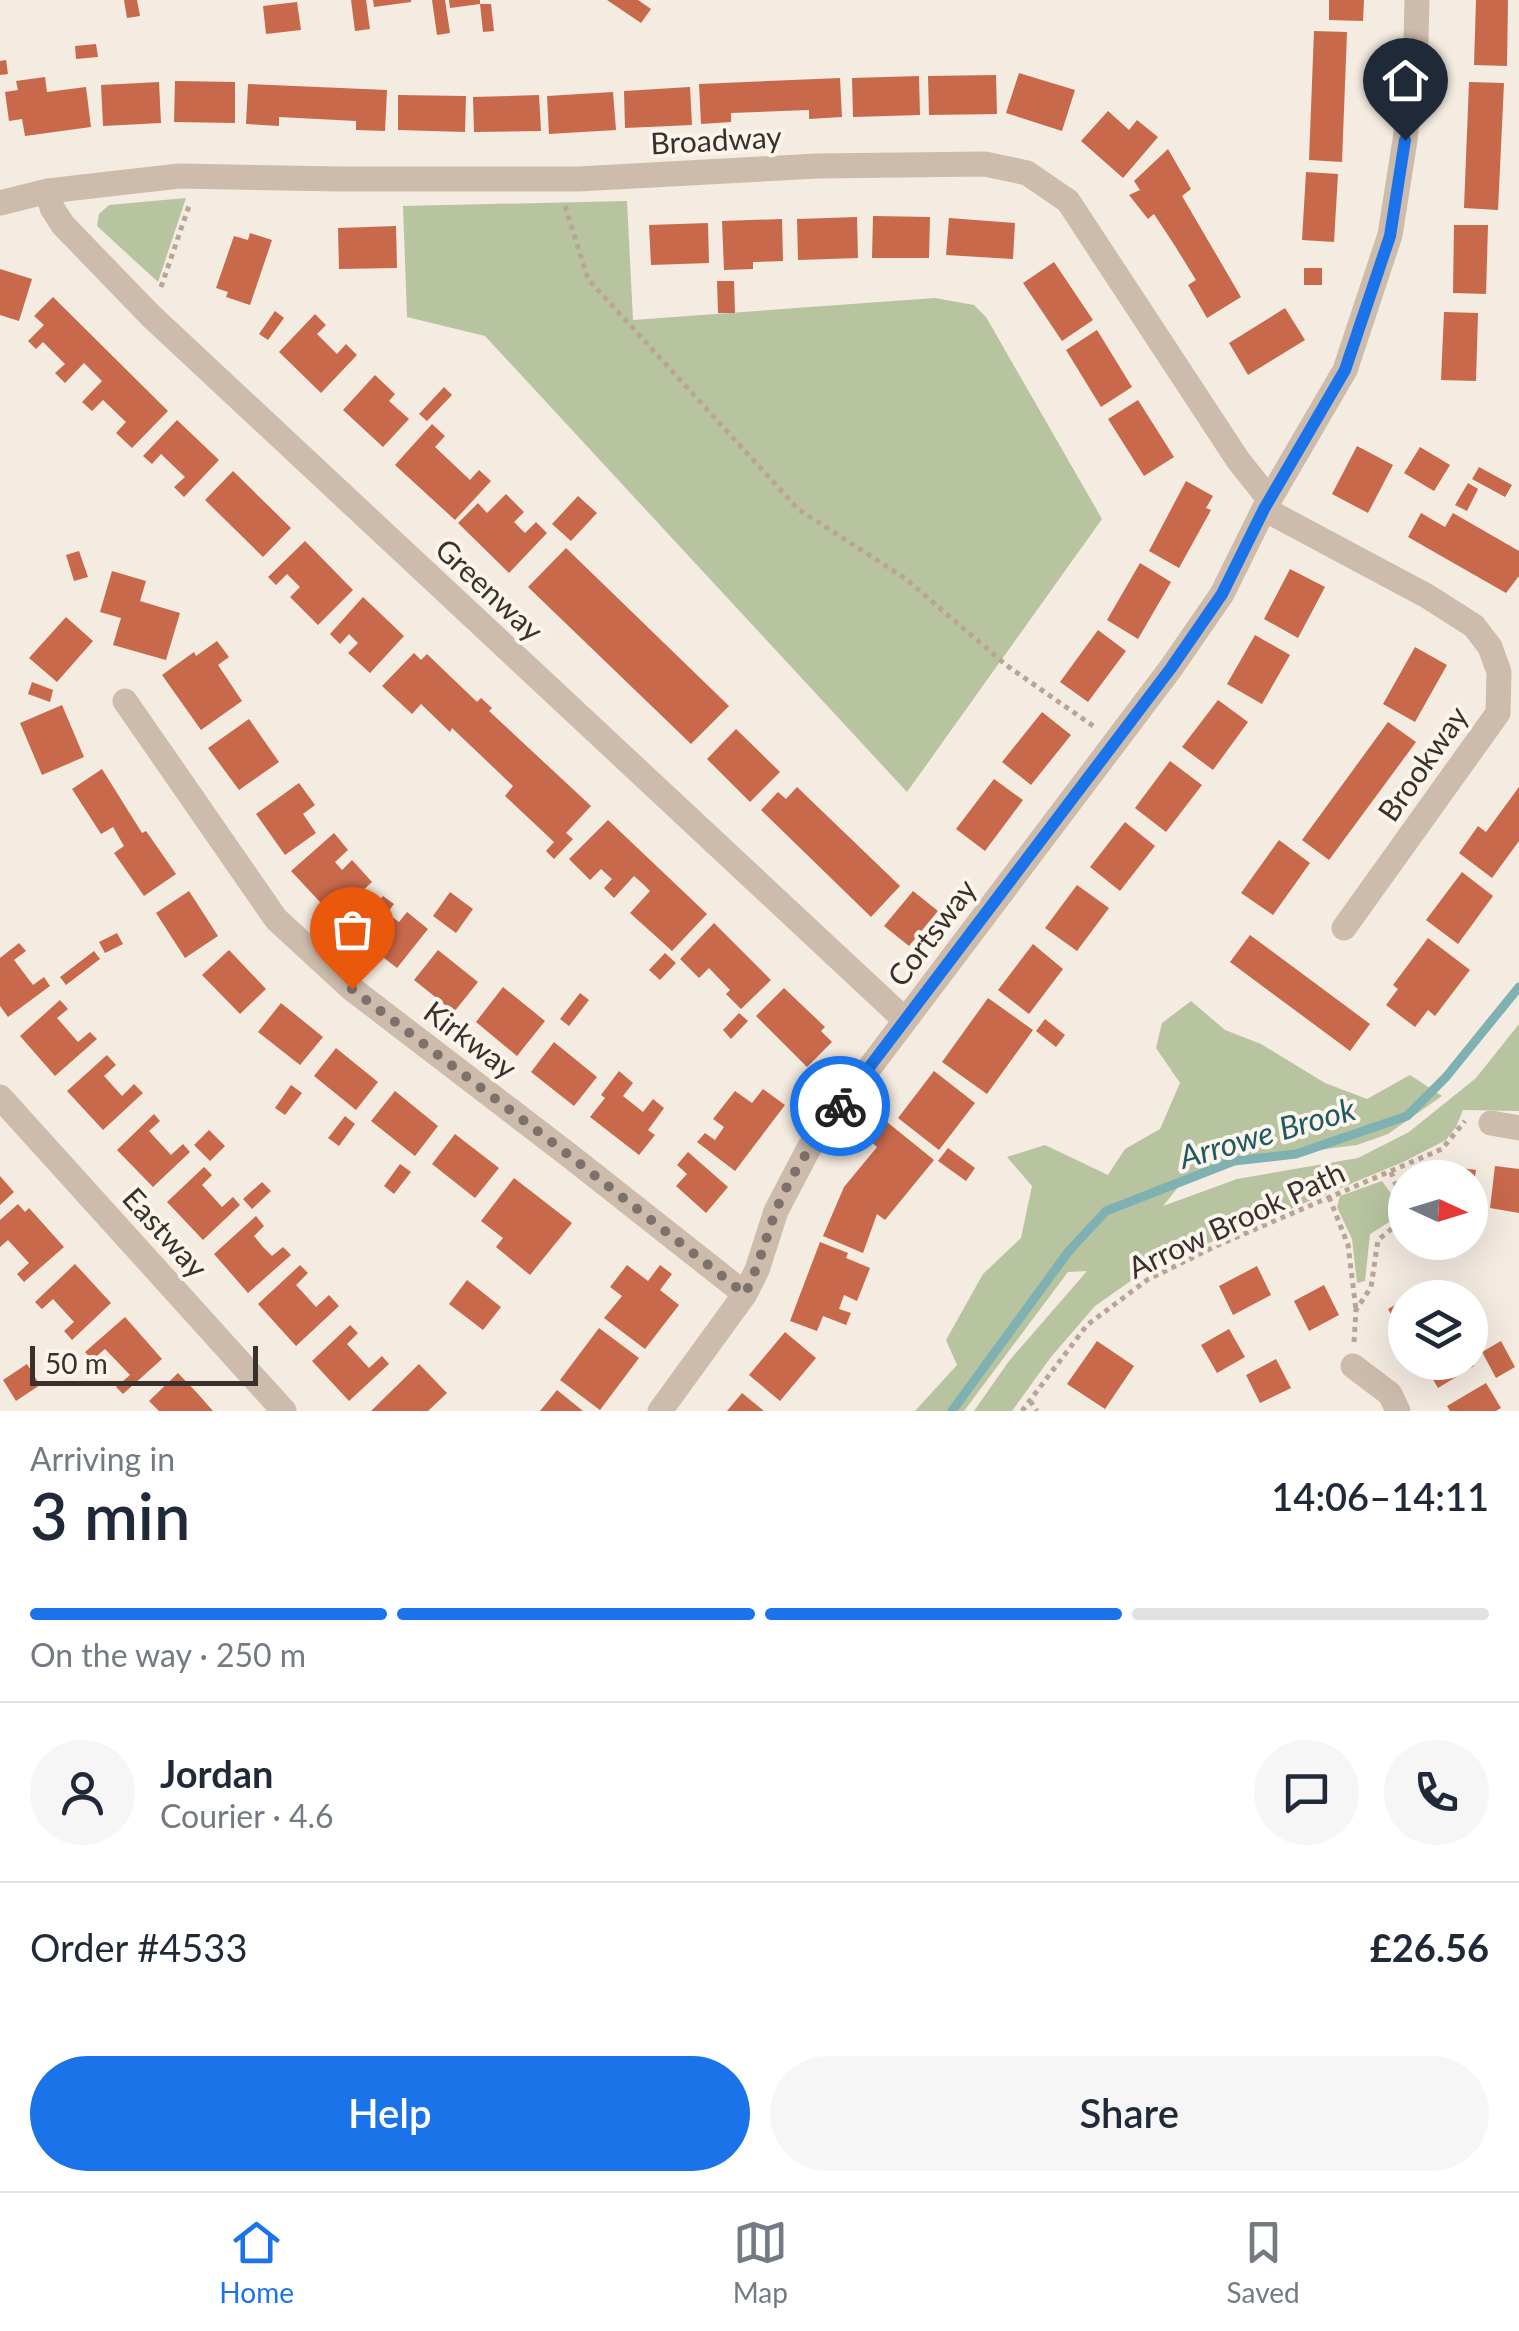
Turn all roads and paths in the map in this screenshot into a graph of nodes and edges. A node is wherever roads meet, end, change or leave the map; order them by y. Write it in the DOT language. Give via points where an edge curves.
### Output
graph roads {
  1 [pos="1417,0"];
  2 [pos="200,176"];
  3 [pos="556,179"];
  4 [pos="48,190"];
  5 [pos="0,202"];
  6 [pos="151,316"];
  7 [pos="1267,504"];
  8 [pos="125,701"];
  9 [pos="1115,742"];
  10 [pos="1344,928"];
  11 [pos="906,1020"];
  12 [pos="0,1096"];
  13 [pos="1492,1123"];
  14 [pos="1519,1128"];
  15 [pos="1417,1160"];
  16 [pos="1388,1173"];
  17 [pos="1329,1198"];
  18 [pos="1388,1232"];
  19 [pos="745,1294"];
  20 [pos="1356,1310"];
  21 [pos="1353,1366"];
  22 [pos="1030,1400"];
  23 [pos="284,1411"];
  24 [pos="660,1411"];
  25 [pos="1022,1411"];
  26 [pos="1037,1411"];
  27 [pos="1398,1411"];
  1 -- 7 [label="street, Cortsway" via="1390,236 1345,370"];
  2 -- 3 [label="street, Broadway"];
  2 -- 4 [label="street, Broadway"];
  2 -- 6 [label="path"];
  3 -- 7 [label="street, Broadway" via="817,166 985,164 1027,173 1068,201"];
  3 -- 9 [label="path" via="588,279 798,509 906,579 1006,665"];
  4 -- 5 [label="street, Broadway"];
  4 -- 6 [label="street, Greenway" via="63,224"];
  6 -- 11 [label="street, Greenway"];
  7 -- 9 [label="street, Cortsway" via="1222,594"];
  7 -- 10 [label="street, Brookway" via="1474,626 1499,672 1498,713"];
  8 -- 19 [label="street, Kirkway" via="276,919 352,989"];
  9 -- 11 [label="street, Cortsway"];
  11 -- 19 [label="street, Cortsway" via="808,1148"];
  12 -- 23 [label="street, Eastway"];
  13 -- 14 [label="street"];
  13 -- 15 [label="path, Arrow Brook Path" via="1475,1110 1442,1149"];
  16 -- 17 [label="path, Arrow Brook Path"];
  17 -- 20 [label="path" via="1348,1245"];
  17 -- 22 [label="path, Arrow Brook Path" via="1147,1280 1086,1325"];
  18 -- 20 [label="path" via="1378,1240 1372,1287"];
  19 -- 24 [label="street, Cortsway"];
  20 -- 21 [label="path"];
  21 -- 27 [label="street" via="1390,1394"];
  22 -- 25 [label="path, Arrow Brook Path"];
  22 -- 26 [label="path"];
}
